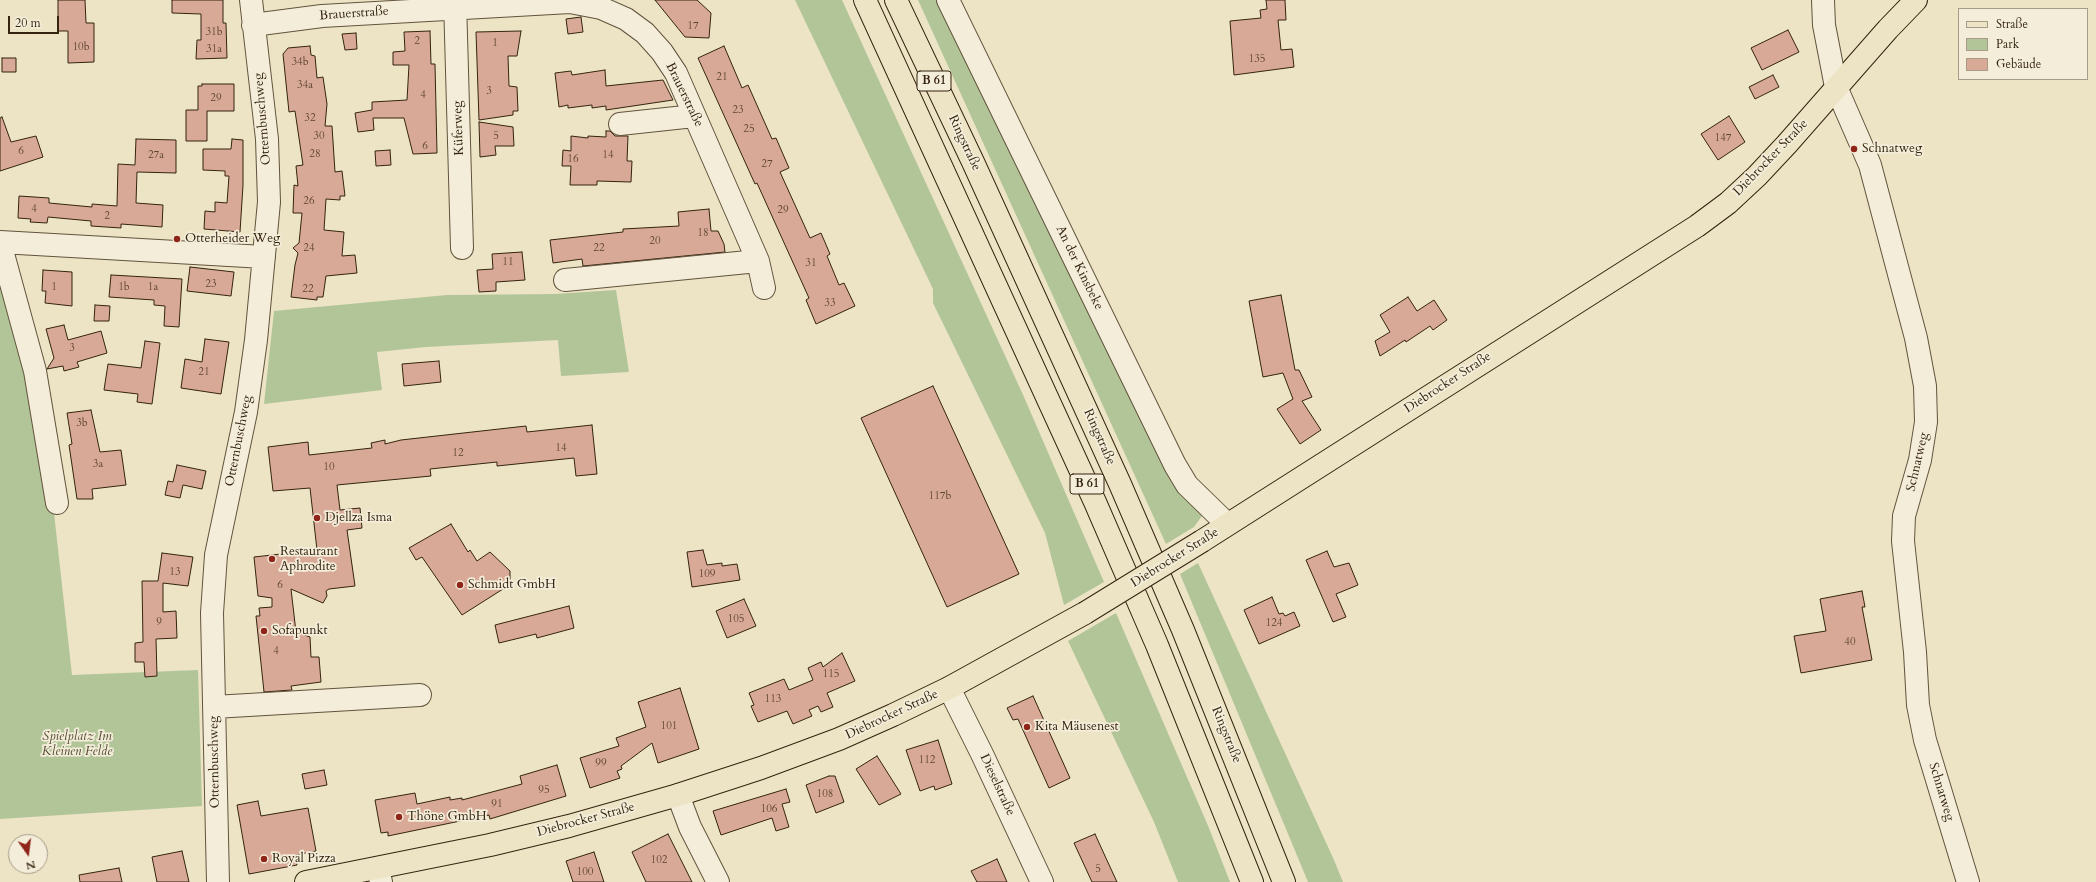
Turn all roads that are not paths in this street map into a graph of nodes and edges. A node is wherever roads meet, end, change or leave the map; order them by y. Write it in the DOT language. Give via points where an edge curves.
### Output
graph roads {
  1 [pos="251,0"];
  2 [pos="865,0"];
  3 [pos="896,0"];
  4 [pos="948,0"];
  5 [pos="1823,0"];
  6 [pos="1916,0"];
  7 [pos="455,4"];
  8 [pos="253,25"];
  9 [pos="1836,87"];
  10 [pos="694,116"];
  11 [pos="620,124"];
  12 [pos="0,243"];
  13 [pos="462,248"];
  14 [pos="264,257"];
  15 [pos="758,261"];
  16 [pos="565,280"];
  17 [pos="764,288"];
  18 [pos="57,503"];
  19 [pos="1227,524"];
  20 [pos="949,688"];
  21 [pos="420,695"];
  22 [pos="214,707"];
  23 [pos="678,795"];
  24 [pos="379,875"];
  25 [pos="218,882"];
  26 [pos="306,882"];
  27 [pos="718,882"];
  28 [pos="1042,882"];
  29 [pos="1252,882"];
  30 [pos="1284,882"];
  31 [pos="1968,882"];
  1 -- 8 [label="street, Otternbuschweg"];
  2 -- 29 [label="main road, B 61" via="1095,502 1163,660"];
  3 -- 30 [label="main road, Ringstraße / B 61" via="1120,484 1183,630"];
  4 -- 19 [label="street, An der Kinsbeke" via="1175,465 1187,485"];
  5 -- 9 [label="street, Schnatweg" via="1824,24"];
  6 -- 9 [label="main road, Diebrocker Straße"];
  7 -- 8 [label="street, Brauerstraße"];
  7 -- 10 [label="street, Brauerstraße" via="570,2 601,8 626,19 645,33 662,52 676,73"];
  7 -- 13 [label="street, Küferweg"];
  8 -- 14 [label="street, Otternbuschweg" via="267,139 269,202"];
  9 -- 19 [label="main road, Diebrocker Straße" via="1757,176 1728,203 1697,226"];
  9 -- 31 [label="street, Schnatweg" via="1872,172 1916,338 1925,386 1926,422 1920,460 1904,516 1903,541 1916,652 1918,705 1925,740"];
  10 -- 11 [label="street"];
  10 -- 15 [label="street, Brauerstraße"];
  12 -- 14 [label="street"];
  12 -- 18 [label="street" via="35,371"];
  14 -- 22 [label="street, Otternbuschweg" via="246,412 216,555 212,613"];
  15 -- 16 [label="street"];
  15 -- 17 [label="street, Brauerstraße"];
  19 -- 20 [label="main road, Diebrocker Straße, bridge" via="1086,613"];
  20 -- 23 [label="main road, Diebrocker Straße" via="839,739"];
  20 -- 28 [label="street, Dieselstraße" via="986,760"];
  21 -- 22 [label="street"];
  22 -- 25 [label="street, Otternbuschweg"];
  23 -- 24 [label="main road, Diebrocker Straße"];
  23 -- 27 [label="street" via="690,827"];
  24 -- 26 [label="main road, Diebrocker Straße"];
}
